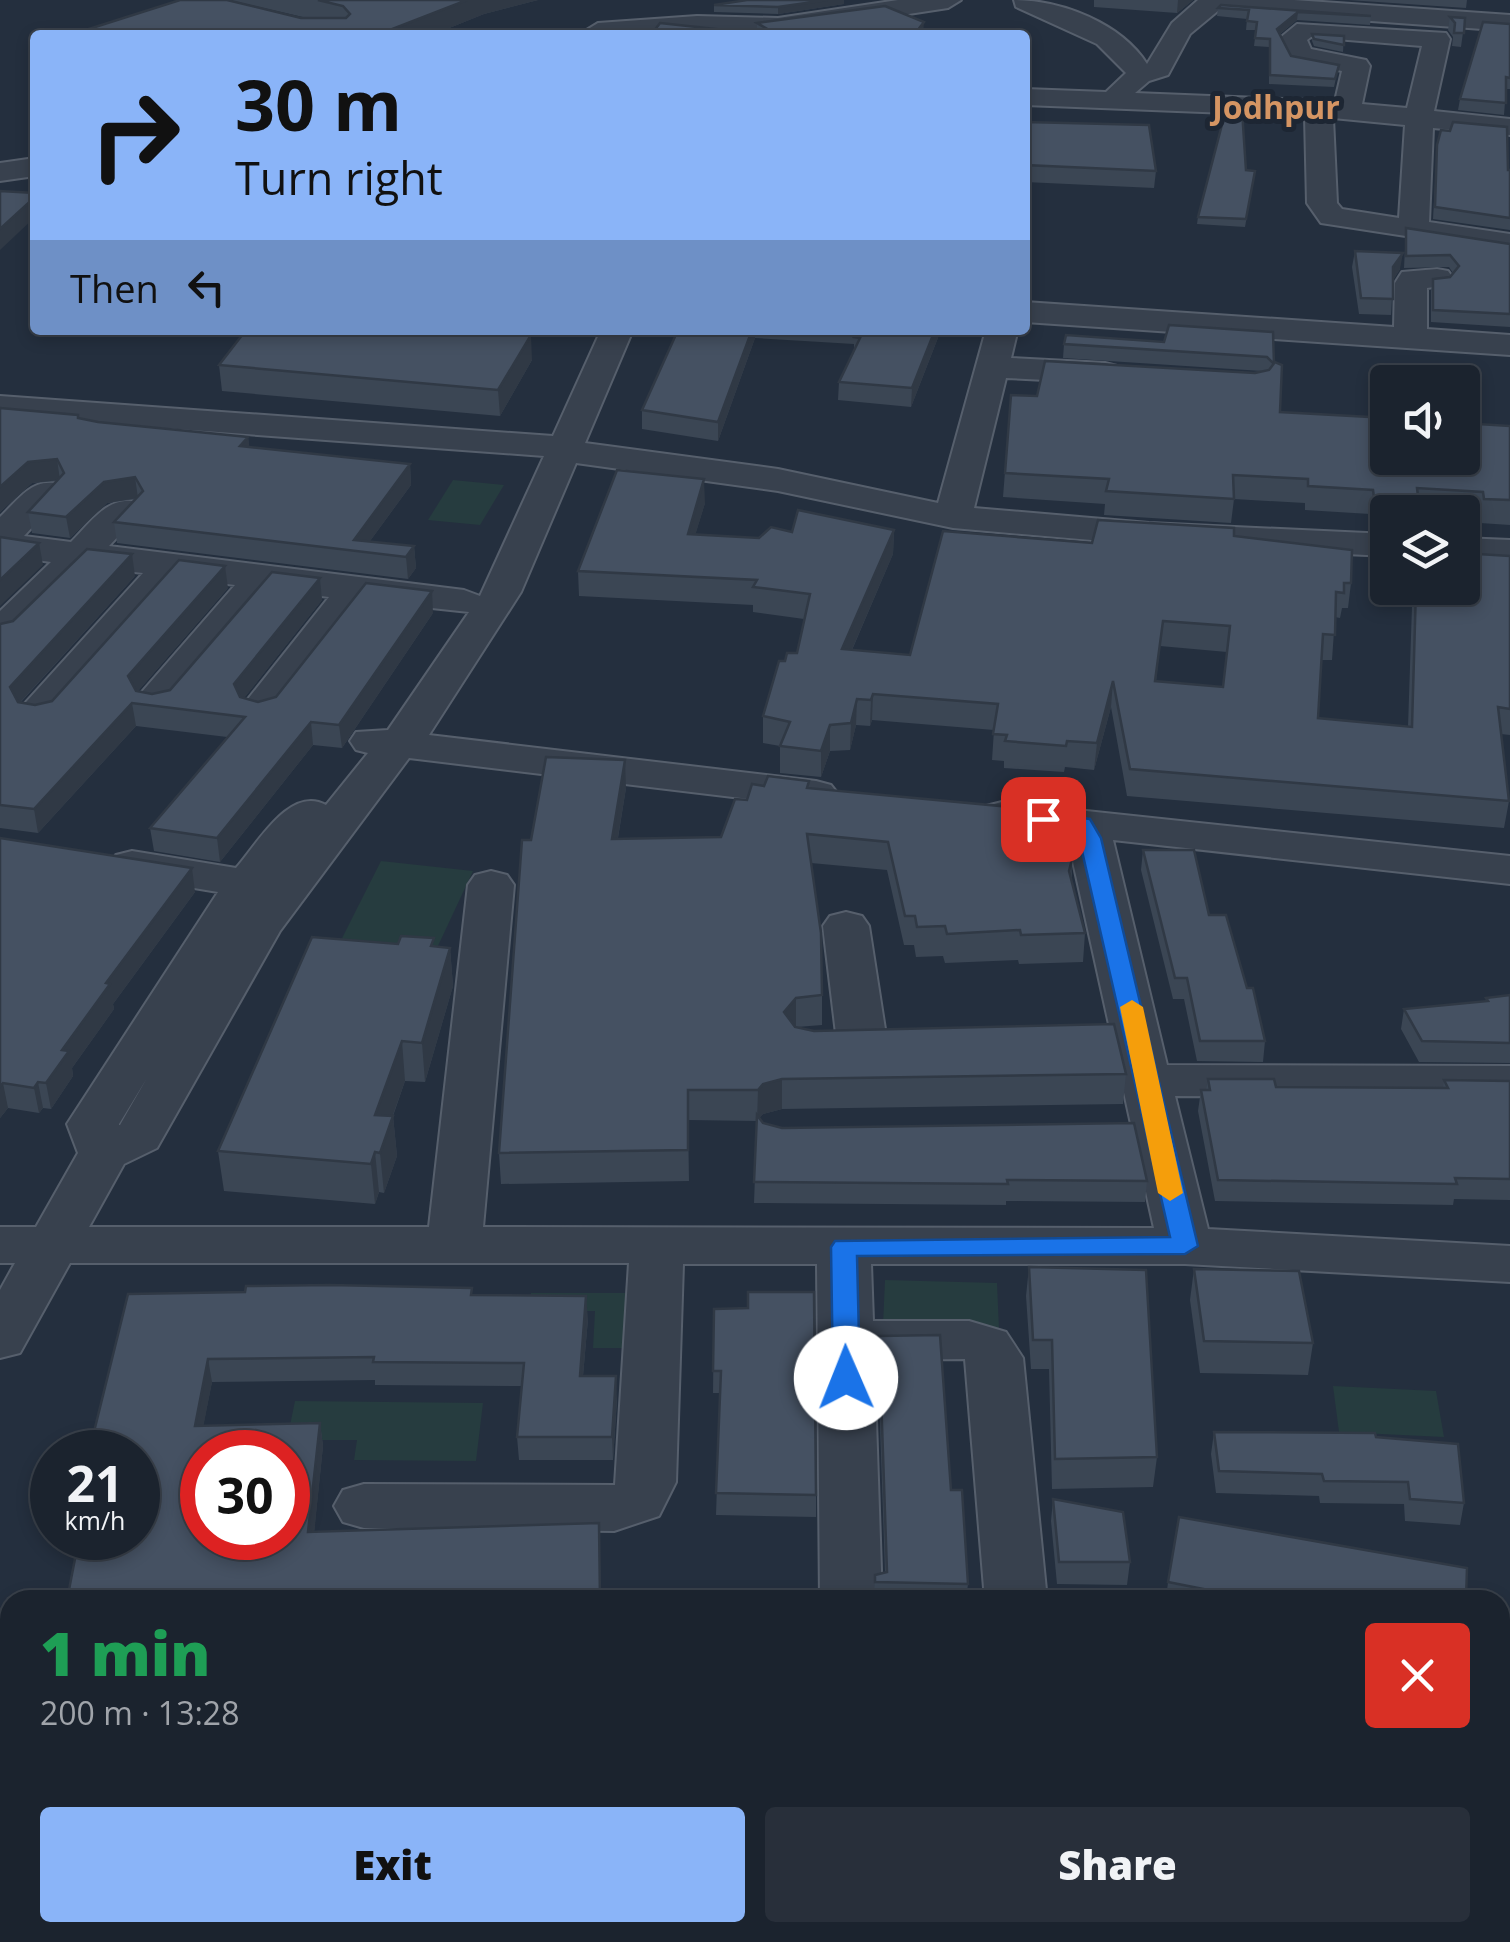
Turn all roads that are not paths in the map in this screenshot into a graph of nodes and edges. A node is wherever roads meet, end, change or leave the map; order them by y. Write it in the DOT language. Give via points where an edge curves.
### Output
graph roads {
  1 [pos="689,0"];
  2 [pos="948,0"];
  3 [pos="1024,1"];
  4 [pos="1510,23"];
  5 [pos="601,30"];
  6 [pos="621,30"];
  7 [pos="1140,74"];
  8 [pos="1030,97"];
  9 [pos="1112,100"];
  10 [pos="1333,110"];
  11 [pos="1419,118"];
  12 [pos="1510,127"];
  13 [pos="30,160"];
  14 [pos="0,164"];
  15 [pos="30,168"];
  16 [pos="0,172"];
  17 [pos="1413,230"];
  18 [pos="1510,243"];
  19 [pos="1437,278"];
  20 [pos="1030,312"];
  21 [pos="584,335"];
  22 [pos="614,335"];
  23 [pos="1001,335"];
  24 [pos="1410,338"];
  25 [pos="1510,344"];
  26 [pos="991,367"];
  27 [pos="1141,376"];
  28 [pos="0,406"];
  29 [pos="0,414"];
  30 [pos="553,450"];
  31 [pos="47,492"];
  32 [pos="125,510"];
  33 [pos="953,517"];
  34 [pos="0,541"];
  35 [pos="1370,544"];
  36 [pos="1480,550"];
  37 [pos="1510,551"];
  38 [pos="80,554"];
  39 [pos="170,565"];
  40 [pos="263,577"];
  41 [pos="356,588"];
  42 [pos="464,602"];
  43 [pos="0,633"];
  44 [pos="155,701"];
  45 [pos="261,709"];
  46 [pos="38,712"];
  47 [pos="384,742"];
  48 [pos="848,798"];
  49 [pos="965,810"];
  50 [pos="1082,824"];
  51 [pos="94,859"];
  52 [pos="1510,870"];
  53 [pos="247,883"];
  54 [pos="491,884"];
  55 [pos="846,926"];
  56 [pos="813,1042"];
  57 [pos="1132,1080"];
  58 [pos="1510,1082"];
  59 [pos="104,1153"];
  60 [pos="26,1245"];
  61 [pos="454,1246"];
  62 [pos="1185,1246"];
  63 [pos="658,1247"];
  64 [pos="844,1247"];
  65 [pos="1510,1264"];
  66 [pos="0,1339"];
  67 [pos="846,1341"];
  68 [pos="364,1506"];
  69 [pos="851,1590"];
  70 [pos="1015,1590"];
  1 -- 5 [label="street"];
  2 -- 6 [label="street" via="778,26"];
  3 -- 7 [label="street" via="1119,48"];
  4 -- 7 [label="street" via="1216,2 1200,6 1160,69"];
  7 -- 9 [label="street"];
  8 -- 9 [label="street"];
  9 -- 10 [label="street"];
  10 -- 11 [label="street"];
  10 -- 11 [label="street" via="1357,66 1300,55 1293,38 1306,29 1437,39"];
  10 -- 17 [label="street" via="1322,203 1332,217"];
  11 -- 12 [label="street"];
  11 -- 17 [label="street"];
  13 -- 14 [label="street"];
  15 -- 16 [label="street"];
  17 -- 18 [label="street"];
  19 -- 24 [label="street" via="1410,283"];
  20 -- 24 [label="street"];
  21 -- 30 [label="street"];
  22 -- 30 [label="street"];
  23 -- 26 [label="street"];
  24 -- 25 [label="street"];
  26 -- 27 [label="street"];
  26 -- 33 [label="street"];
  28 -- 30 [label="street"];
  29 -- 30 [label="street"];
  30 -- 33 [label="street" via="778,480"];
  30 -- 42 [label="street"];
  30 -- 47 [label="street" via="502,592 420,718"];
  31 -- 34 [label="street"];
  32 -- 38 [label="street"];
  33 -- 35 [label="street"];
  34 -- 38 [label="street"];
  36 -- 37 [label="street"];
  38 -- 39 [label="street"];
  38 -- 43 [label="street"];
  39 -- 40 [label="street"];
  39 -- 46 [label="street"];
  40 -- 41 [label="street"];
  40 -- 44 [label="street"];
  41 -- 42 [label="street"];
  41 -- 45 [label="street"];
  42 -- 47 [label="street"];
  47 -- 48 [label="street"];
  47 -- 53 [label="street"];
  47 -- 59 [label="street" via="359,791 258,929 139,1136"];
  49 -- 50 [label="street"];
  50 -- 52 [label="street"];
  50 -- 57 [label="street" via="1090,838"];
  51 -- 53 [label="street"];
  53 -- 59 [label="street" via="93,1124"];
  54 -- 61 [label="street"];
  55 -- 56 [label="street" via="882,1042"];
  57 -- 58 [label="street"];
  57 -- 62 [label="street"];
  59 -- 60 [label="street"];
  60 -- 61 [label="street"];
  60 -- 66 [label="street"];
  61 -- 63 [label="street"];
  62 -- 64 [label="street"];
  62 -- 65 [label="street"];
  63 -- 64 [label="street"];
  63 -- 68 [label="street" via="646,1482 638,1500 614,1509"];
  64 -- 67 [label="street"];
  67 -- 69 [label="street"];
  67 -- 70 [label="street" via="970,1340 995,1358"];
}
